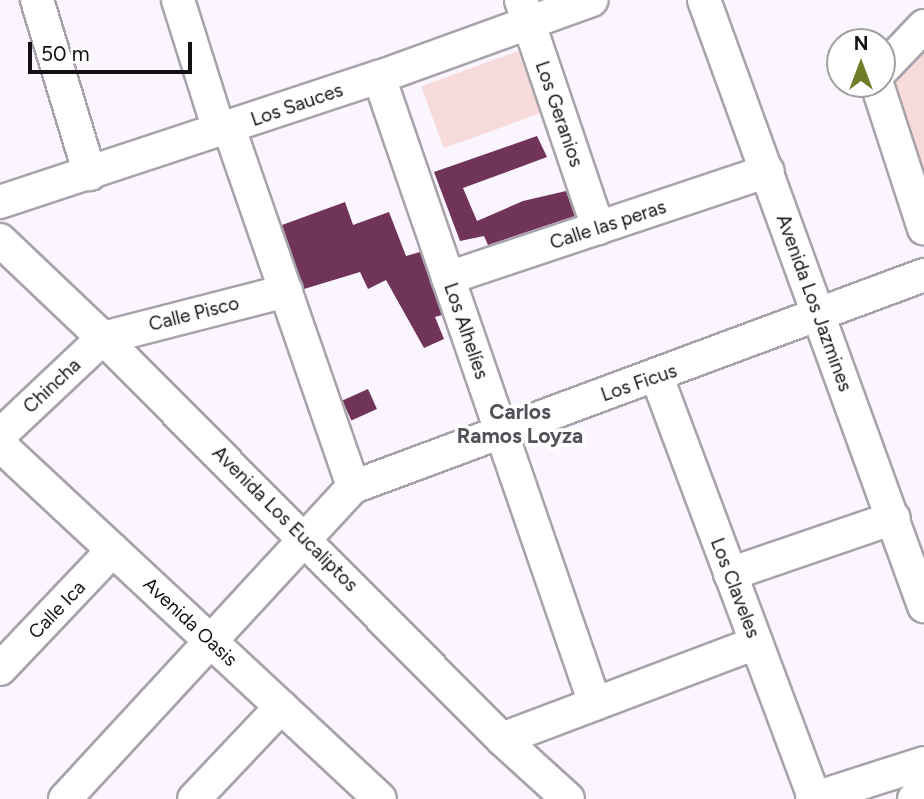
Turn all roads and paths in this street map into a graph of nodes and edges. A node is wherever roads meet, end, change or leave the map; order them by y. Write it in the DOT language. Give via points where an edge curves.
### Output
graph roads {
  1 [pos="37,0"];
  2 [pos="178,0"];
  3 [pos="592,0"];
  4 [pos="704,0"];
  5 [pos="525,12"];
  6 [pos="924,26"];
  7 [pos="896,55"];
  8 [pos="379,77"];
  9 [pos="882,98"];
  10 [pos="224,129"];
  11 [pos="768,171"];
  12 [pos="90,174"];
  13 [pos="0,202"];
  14 [pos="598,228"];
  15 [pos="924,229"];
  16 [pos="0,240"];
  17 [pos="924,275"];
  18 [pos="448,278"];
  19 [pos="285,291"];
  20 [pos="817,316"];
  21 [pos="103,338"];
  22 [pos="657,377"];
  23 [pos="500,430"];
  24 [pos="0,435"];
  25 [pos="0,444"];
  26 [pos="353,487"];
  27 [pos="894,518"];
  28 [pos="305,539"];
  29 [pos="113,550"];
  30 [pos="730,574"];
  31 [pos="924,606"];
  32 [pos="213,643"];
  33 [pos="756,643"];
  34 [pos="0,669"];
  35 [pos="595,704"];
  36 [pos="281,707"];
  37 [pos="502,739"];
  38 [pos="924,763"];
  39 [pos="924,789"];
  40 [pos="65,799"];
  41 [pos="194,799"];
  42 [pos="380,799"];
  43 [pos="568,799"];
  44 [pos="813,799"];
  45 [pos="914,799"];
  1 -- 12 [label="street"];
  2 -- 10 [label="street"];
  3 -- 5 [label="street, Los Sauces"];
  4 -- 11 [label="street, Avenida Los Jazmines"];
  5 -- 8 [label="street, Los Sauces"];
  5 -- 14 [label="street, Los Geranios"];
  6 -- 7 [label="street"];
  8 -- 10 [label="street, Los Sauces"];
  8 -- 18 [label="street, Los Alhelíes"];
  9 -- 15 [label="street"];
  10 -- 12 [label="street, Los Sauces"];
  10 -- 19 [label="street"];
  11 -- 14 [label="street, Calle las peras"];
  11 -- 20 [label="street, Avenida Los Jazmines"];
  12 -- 13 [label="street, Los Sauces"];
  14 -- 18 [label="street, Calle las peras"];
  16 -- 21 [label="street, Avenida Los Eucaliptos"];
  17 -- 20 [label="street, Los Ficus"];
  18 -- 23 [label="street, Los Alhelíes"];
  19 -- 21 [label="street, Calle Pisco"];
  19 -- 26 [label="street"];
  20 -- 22 [label="street, Los Ficus"];
  20 -- 27 [label="street, Avenida Los Jazmines"];
  21 -- 24 [label="street, Chincha"];
  21 -- 28 [label="street, Avenida Los Eucaliptos"];
  22 -- 23 [label="street, Los Ficus"];
  22 -- 30 [label="street, Los Claveles"];
  23 -- 26 [label="street, Los Ficus"];
  23 -- 35 [label="street, Los Alhelíes"];
  25 -- 29 [label="street, Avenida Oasis"];
  26 -- 28 [label="street"];
  27 -- 30 [label="street"];
  27 -- 31 [label="street, Avenida Los Jazmines"];
  28 -- 32 [label="street"];
  28 -- 37 [label="street, Avenida Los Eucaliptos"];
  29 -- 32 [label="street, Avenida Oasis"];
  29 -- 34 [label="street, Calle Ica"];
  30 -- 33 [label="street, Los Claveles"];
  32 -- 36 [label="street, Avenida Oasis"];
  32 -- 40 [label="street"];
  33 -- 35 [label="street"];
  33 -- 44 [label="street, Los Claveles"];
  35 -- 37 [label="street"];
  36 -- 41 [label="street"];
  36 -- 42 [label="street, Avenida Oasis"];
  37 -- 43 [label="street, Avenida Los Eucaliptos"];
  38 -- 44 [label="street"];
  39 -- 45 [label="street"];
}
